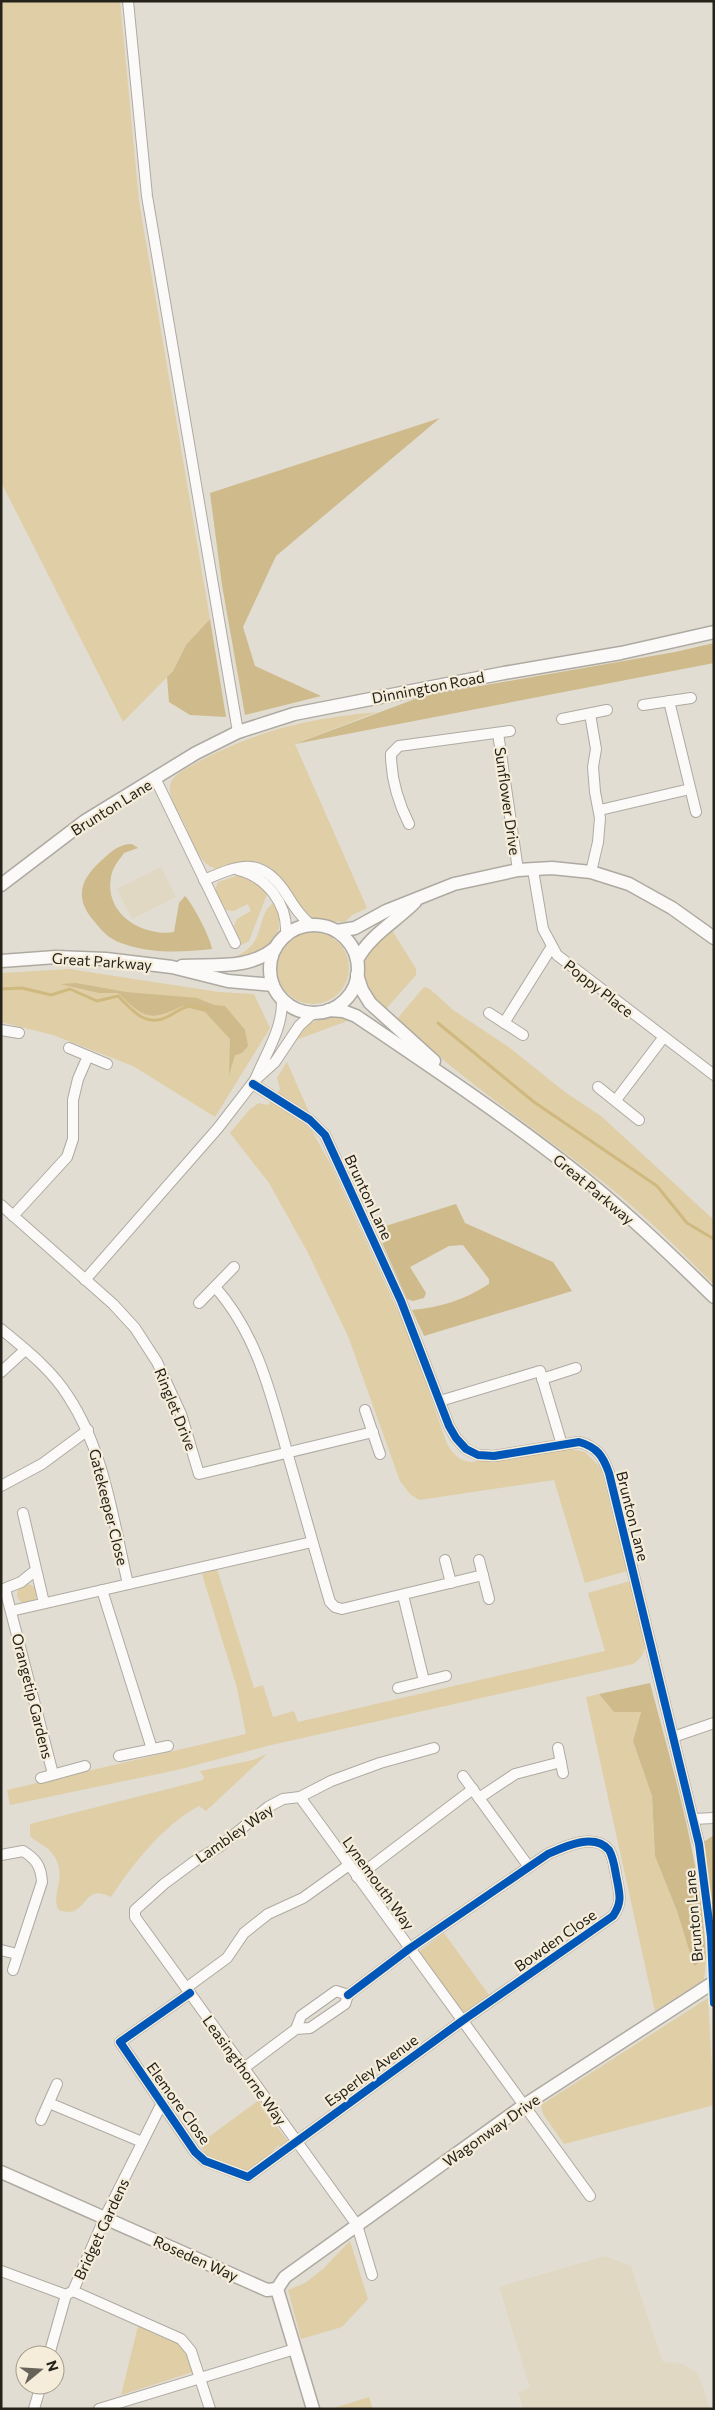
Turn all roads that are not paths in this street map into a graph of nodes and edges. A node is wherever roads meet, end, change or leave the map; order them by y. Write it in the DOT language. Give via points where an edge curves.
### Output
graph roads {
  1 [pos="128,1"];
  2 [pos="714,632"];
  3 [pos="691,698"];
  4 [pos="669,701"];
  5 [pos="643,706"];
  6 [pos="607,710"];
  7 [pos="590,714"];
  8 [pos="562,718"];
  9 [pos="510,731"];
  10 [pos="238,732"];
  11 [pos="498,733"];
  12 [pos="155,778"];
  13 [pos="690,789"];
  14 [pos="600,810"];
  15 [pos="696,812"];
  16 [pos="409,824"];
  17 [pos="237,870"];
  18 [pos="518,870"];
  19 [pos="533,870"];
  20 [pos="591,872"];
  21 [pos="204,880"];
  22 [pos="1,884"];
  23 [pos="416,901"];
  24 [pos="311,925"];
  25 [pos="337,931"];
  26 [pos="286,935"];
  27 [pos="714,938"];
  28 [pos="235,943"];
  29 [pos="275,948"];
  30 [pos="551,948"];
  31 [pos="357,960"];
  32 [pos="1,961"];
  33 [pos="172,967"];
  34 [pos="357,974"];
  35 [pos="273,985"];
  36 [pos="282,999"];
  37 [pos="329,1010"];
  38 [pos="312,1013"];
  39 [pos="489,1013"];
  40 [pos="504,1023"];
  41 [pos="1,1030"];
  42 [pos="19,1033"];
  43 [pos="523,1035"];
  44 [pos="663,1038"];
  45 [pos="69,1048"];
  46 [pos="88,1056"];
  47 [pos="107,1064"];
  48 [pos="714,1075"];
  49 [pos="254,1082"];
  50 [pos="598,1087"];
  51 [pos="466,1089"];
  52 [pos="616,1100"];
  53 [pos="639,1120"];
  54 [pos="1,1205"];
  55 [pos="13,1216"];
  56 [pos="234,1267"];
  57 [pos="85,1280"];
  58 [pos="215,1287"];
  59 [pos="714,1297"];
  60 [pos="199,1303"];
  61 [pos="1,1328"];
  62 [pos="25,1350"];
  63 [pos="576,1368"];
  64 [pos="1,1372"];
  65 [pos="542,1379"];
  66 [pos="440,1401"];
  67 [pos="365,1410"];
  68 [pos="88,1430"];
  69 [pos="373,1432"];
  70 [pos="562,1445"];
  71 [pos="287,1452"];
  72 [pos="380,1454"];
  73 [pos="1,1486"];
  74 [pos="23,1513"];
  75 [pos="312,1542"];
  76 [pos="445,1560"];
  77 [pos="479,1560"];
  78 [pos="36,1570"];
  79 [pos="483,1575"];
  80 [pos="451,1583"];
  81 [pos="128,1584"];
  82 [pos="3,1590"];
  83 [pos="102,1590"];
  84 [pos="403,1595"];
  85 [pos="488,1599"];
  86 [pos="44,1603"];
  87 [pos="11,1611"];
  88 [pos="446,1676"];
  89 [pos="424,1681"];
  90 [pos="398,1688"];
  91 [pos="714,1723"];
  92 [pos="673,1737"];
  93 [pos="168,1746"];
  94 [pos="434,1748"];
  95 [pos="558,1748"];
  96 [pos="152,1749"];
  97 [pos="120,1756"];
  98 [pos="85,1766"];
  99 [pos="53,1774"];
  100 [pos="464,1776"];
  101 [pos="41,1778"];
  102 [pos="472,1789"];
  103 [pos="300,1797"];
  104 [pos="479,1798"];
  105 [pos="714,1818"];
  106 [pos="693,1819"];
  107 [pos="699,1844"];
  108 [pos="1,1855"];
  109 [pos="349,1865"];
  110 [pos="529,1867"];
  111 [pos="357,1877"];
  112 [pos="409,1948"];
  113 [pos="1,1950"];
  114 [pos="18,1954"];
  115 [pos="13,1970"];
  116 [pos="714,1982"];
  117 [pos="188,1990"];
  118 [pos="348,1995"];
  119 [pos="462,2021"];
  120 [pos="296,2029"];
  121 [pos="244,2068"];
  122 [pos="57,2084"];
  123 [pos="48,2103"];
  124 [pos="161,2105"];
  125 [pos="523,2106"];
  126 [pos="41,2120"];
  127 [pos="297,2141"];
  128 [pos="142,2142"];
  129 [pos="1,2172"];
  130 [pos="590,2196"];
  131 [pos="104,2218"];
  132 [pos="358,2225"];
  133 [pos="1,2271"];
  134 [pos="372,2276"];
  135 [pos="277,2289"];
  136 [pos="69,2293"];
  137 [pos="52,2345"];
  138 [pos="296,2349"];
  139 [pos="200,2378"];
  140 [pos="38,2395"];
  141 [pos="105,2408"];
  142 [pos="34,2409"];
  143 [pos="210,2409"];
  144 [pos="313,2409"];
  1 -- 10 [label="street" via="147,196"];
  2 -- 10 [label="street, Dinnington Road" via="621,653 294,714"];
  3 -- 4 [label="street"];
  4 -- 5 [label="street"];
  4 -- 13 [label="street"];
  6 -- 7 [label="street"];
  7 -- 8 [label="street"];
  7 -- 14 [label="street" via="596,750 595,792"];
  9 -- 11 [label="street, Sunflower Drive"];
  10 -- 12 [label="street, Dinnington Road"];
  11 -- 16 [label="street, Sunflower Drive" via="399,746 391,754 398,803"];
  11 -- 18 [label="street, Sunflower Drive"];
  12 -- 21 [label="street, Brunton Lane"];
  12 -- 22 [label="street, Brunton Lane" via="85,822"];
  13 -- 14 [label="street"];
  13 -- 15 [label="street"];
  14 -- 20 [label="street" via="598,842"];
  17 -- 21 [label="street"];
  17 -- 24 [label="street" via="252,866 267,872 300,916"];
  17 -- 26 [label="street" via="253,875 271,891 284,914"];
  18 -- 19 [label="street"];
  18 -- 23 [label="street" via="454,884"];
  19 -- 20 [label="street" via="552,868"];
  19 -- 30 [label="street, Poppy Place" via="543,929"];
  20 -- 27 [label="street" via="645,892"];
  21 -- 28 [label="street, Brunton Lane"];
  23 -- 25 [label="street" via="355,928"];
  23 -- 31 [label="street" via="370,939"];
  24 -- 25 [label="street"];
  24 -- 26 [label="street, Great Parkway"];
  25 -- 31 [label="street" via="350,944"];
  26 -- 29 [label="street, Great Parkway"];
  29 -- 33 [label="street, Great Parkway" via="251,962"];
  29 -- 35 [label="street" via="270,965"];
  30 -- 40 [label="street"];
  30 -- 44 [label="street, Poppy Place"];
  31 -- 34 [label="street, Great Parkway"];
  32 -- 33 [label="street, Great Parkway" via="77,957"];
  33 -- 35 [label="street, Great Parkway" via="216,979"];
  34 -- 37 [label="street, Great Parkway" via="348,996"];
  34 -- 51 [label="street, Great Parkway" via="370,1002"];
  35 -- 36 [label="street"];
  36 -- 38 [label="street" via="296,1009"];
  36 -- 49 [label="street" via="278,1030"];
  37 -- 38 [label="street, Great Parkway"];
  37 -- 51 [label="street, Great Parkway" via="356,1016"];
  38 -- 49 [label="street" via="299,1026 275,1062"];
  39 -- 40 [label="street"];
  40 -- 43 [label="street"];
  41 -- 42 [label="street"];
  44 -- 48 [label="street, Poppy Place"];
  44 -- 52 [label="street"];
  45 -- 46 [label="street"];
  46 -- 47 [label="street"];
  46 -- 55 [label="street" via="73,1100 73,1139 67,1157"];
  49 -- 57 [label="street"];
  49 -- 66 [label="street, Brunton Lane" via="310,1120 325,1135 401,1301"];
  50 -- 52 [label="street"];
  51 -- 59 [label="street, Great Parkway" via="568,1166 666,1250"];
  52 -- 53 [label="street"];
  54 -- 55 [label="street, Ringlet Drive"];
  55 -- 57 [label="street, Ringlet Drive"];
  56 -- 58 [label="street"];
  57 -- 71 [label="street, Ringlet Drive" via="129,1322 157,1362 181,1414 199,1474"];
  58 -- 60 [label="street"];
  58 -- 71 [label="street" via="229,1303 266,1374"];
  61 -- 62 [label="street, Gatekeeper Close"];
  62 -- 64 [label="street"];
  62 -- 68 [label="street, Gatekeeper Close" via="45,1367 68,1395"];
  63 -- 65 [label="street"];
  65 -- 66 [label="street" via="540,1371"];
  65 -- 70 [label="street"];
  66 -- 70 [label="street, Brunton Lane" via="456,1438 466,1449 478,1455 494,1456"];
  67 -- 69 [label="street"];
  68 -- 73 [label="street, Gatekeeper Close" via="42,1464"];
  68 -- 81 [label="street, Gatekeeper Close" via="102,1469"];
  69 -- 71 [label="street, Ringlet Drive"];
  69 -- 72 [label="street"];
  70 -- 92 [label="street, Brunton Lane" via="579,1442 590,1445 598,1451 609,1473"];
  71 -- 75 [label="street"];
  74 -- 78 [label="street"];
  75 -- 81 [label="street"];
  75 -- 84 [label="street" via="330,1602 335,1608"];
  76 -- 80 [label="street"];
  77 -- 79 [label="street"];
  78 -- 82 [label="street"];
  78 -- 86 [label="street"];
  79 -- 80 [label="street"];
  79 -- 85 [label="street"];
  80 -- 84 [label="street"];
  81 -- 83 [label="street"];
  82 -- 87 [label="street, Orangetip Gardens"];
  83 -- 86 [label="street"];
  83 -- 96 [label="street"];
  84 -- 89 [label="street"];
  86 -- 87 [label="street"];
  87 -- 99 [label="street, Orangetip Gardens"];
  88 -- 89 [label="street"];
  89 -- 90 [label="street"];
  91 -- 92 [label="street"];
  92 -- 106 [label="street, Brunton Lane"];
  93 -- 96 [label="street"];
  94 -- 103 [label="street, Lambley Way" via="372,1766"];
  95 -- 104 [label="street" via="562,1768 515,1774"];
  96 -- 97 [label="street"];
  98 -- 99 [label="street, Orangetip Gardens"];
  99 -- 101 [label="street, Orangetip Gardens"];
  100 -- 102 [label="street"];
  102 -- 104 [label="street"];
  102 -- 111 [label="street"];
  103 -- 109 [label="street, Lynemouth Way"];
  103 -- 117 [label="street, Lambley Way" via="283,1799 268,1807 219,1847 194,1861 135,1910 135,1917"];
  104 -- 110 [label="street"];
  105 -- 106 [label="street"];
  106 -- 107 [label="street, Brunton Lane"];
  108 -- 114 [label="street" via="23,1851 33,1857 42,1869 42,1882"];
  109 -- 111 [label="street, Lynemouth Way"];
  109 -- 117 [label="street" via="303,1898 268,1914 244,1933 227,1958"];
  110 -- 112 [label="street, Bowden Close"];
  110 -- 119 [label="street, Bowden Close" via="569,1845 599,1844 609,1851 614,1864 619,1907 598,1928"];
  111 -- 112 [label="street, Lynemouth Way"];
  112 -- 118 [label="street, Bowden Close"];
  112 -- 119 [label="street, Lynemouth Way"];
  113 -- 114 [label="street"];
  114 -- 115 [label="street"];
  116 -- 125 [label="street, Wagonway Drive"];
  117 -- 121 [label="street, Leasingthorne Way"];
  117 -- 124 [label="street, Elemore Close" via="120,2042"];
  118 -- 120 [label="street, Bowden Close" via="345,2004 310,2028"];
  118 -- 120 [label="street" via="336,1991 301,2016"];
  119 -- 125 [label="street, Lynemouth Way"];
  119 -- 127 [label="street, Esperley Avenue"];
  120 -- 121 [label="street"];
  121 -- 127 [label="street, Leasingthorne Way"];
  122 -- 123 [label="street"];
  123 -- 126 [label="street"];
  123 -- 128 [label="street"];
  124 -- 127 [label="street, Elemore Close" via="205,2161 248,2177"];
  124 -- 128 [label="street, Bridget Gardens"];
  125 -- 130 [label="street, Lynemouth Way"];
  125 -- 132 [label="street, Wagonway Drive"];
  127 -- 132 [label="street, Leasingthorne Way"];
  128 -- 131 [label="street, Bridget Gardens"];
  129 -- 131 [label="street, Roseden Way"];
  131 -- 135 [label="street, Roseden Way" via="267,2290"];
  131 -- 136 [label="street, Bridget Gardens"];
  132 -- 134 [label="street"];
  132 -- 135 [label="street, Wagonway Drive" via="285,2277"];
  133 -- 136 [label="street"];
  135 -- 138 [label="street"];
  136 -- 137 [label="street, Bridget Gardens"];
  136 -- 139 [label="street" via="180,2339 191,2351"];
  138 -- 139 [label="street"];
  138 -- 144 [label="street"];
  139 -- 141 [label="street"];
  139 -- 143 [label="street"];
  140 -- 142 [label="street"];
}
